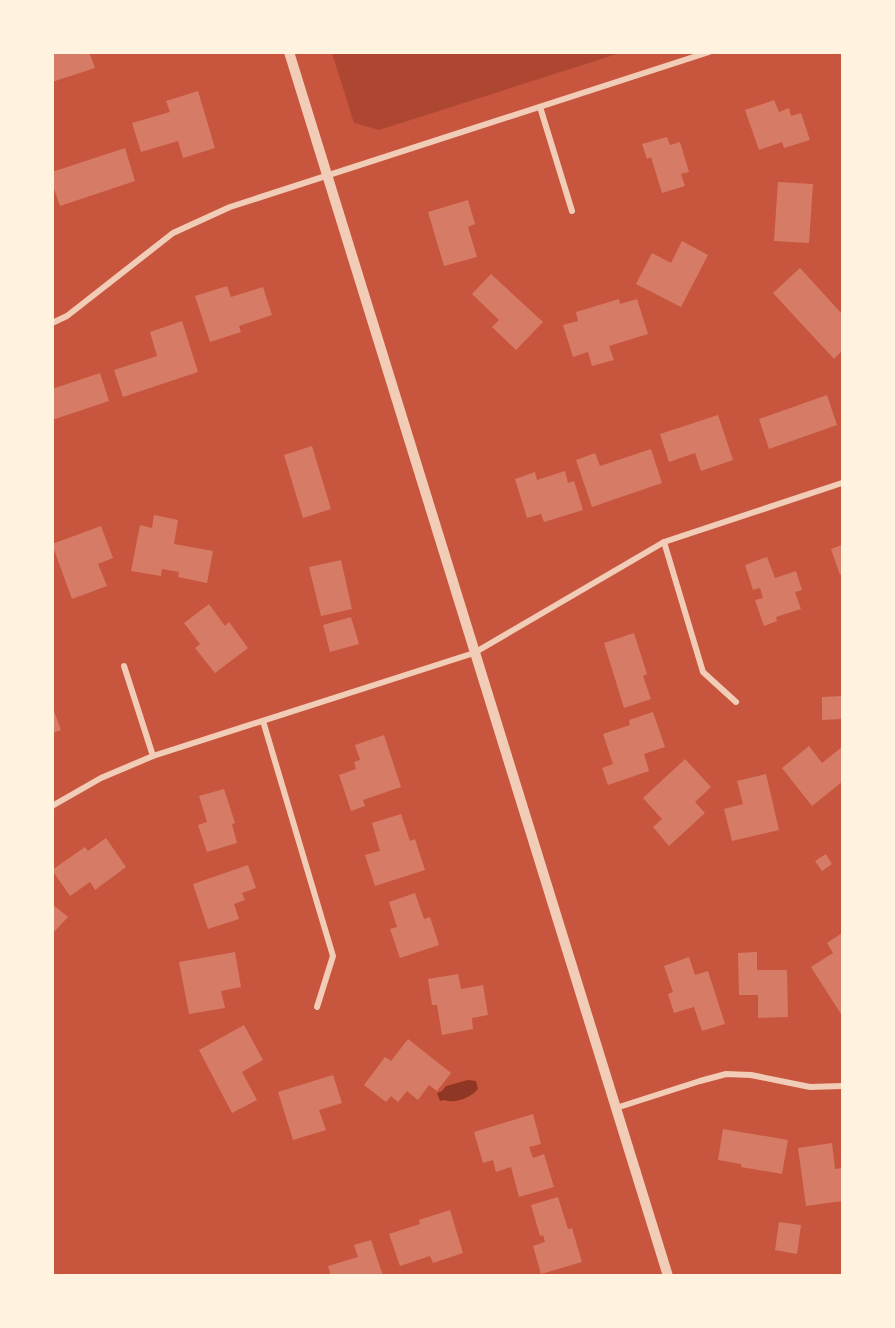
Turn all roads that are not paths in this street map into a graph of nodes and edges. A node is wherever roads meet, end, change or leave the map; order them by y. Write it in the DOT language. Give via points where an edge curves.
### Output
graph roads {
  1 [pos="289,52"];
  2 [pos="709,52"];
  3 [pos="540,107"];
  4 [pos="327,176"];
  5 [pos="572,211"];
  6 [pos="52,323"];
  7 [pos="843,483"];
  8 [pos="664,542"];
  9 [pos="474,653"];
  10 [pos="124,666"];
  11 [pos="736,702"];
  12 [pos="263,721"];
  13 [pos="153,756"];
  14 [pos="52,806"];
  15 [pos="317,1007"];
  16 [pos="843,1086"];
  17 [pos="616,1108"];
  18 [pos="668,1275"];
  1 -- 4 [label="street"];
  2 -- 3 [label="street"];
  3 -- 4 [label="street"];
  3 -- 5 [label="street"];
  4 -- 6 [label="street" via="230,207 173,233 67,316"];
  4 -- 9 [label="street"];
  7 -- 8 [label="street"];
  8 -- 9 [label="street"];
  8 -- 11 [label="street" via="703,672"];
  9 -- 12 [label="street"];
  9 -- 17 [label="street"];
  10 -- 13 [label="street"];
  12 -- 13 [label="street"];
  12 -- 15 [label="street" via="333,956"];
  13 -- 14 [label="street" via="101,778"];
  16 -- 17 [label="street" via="810,1087 726,1074"];
  17 -- 18 [label="street"];
}
